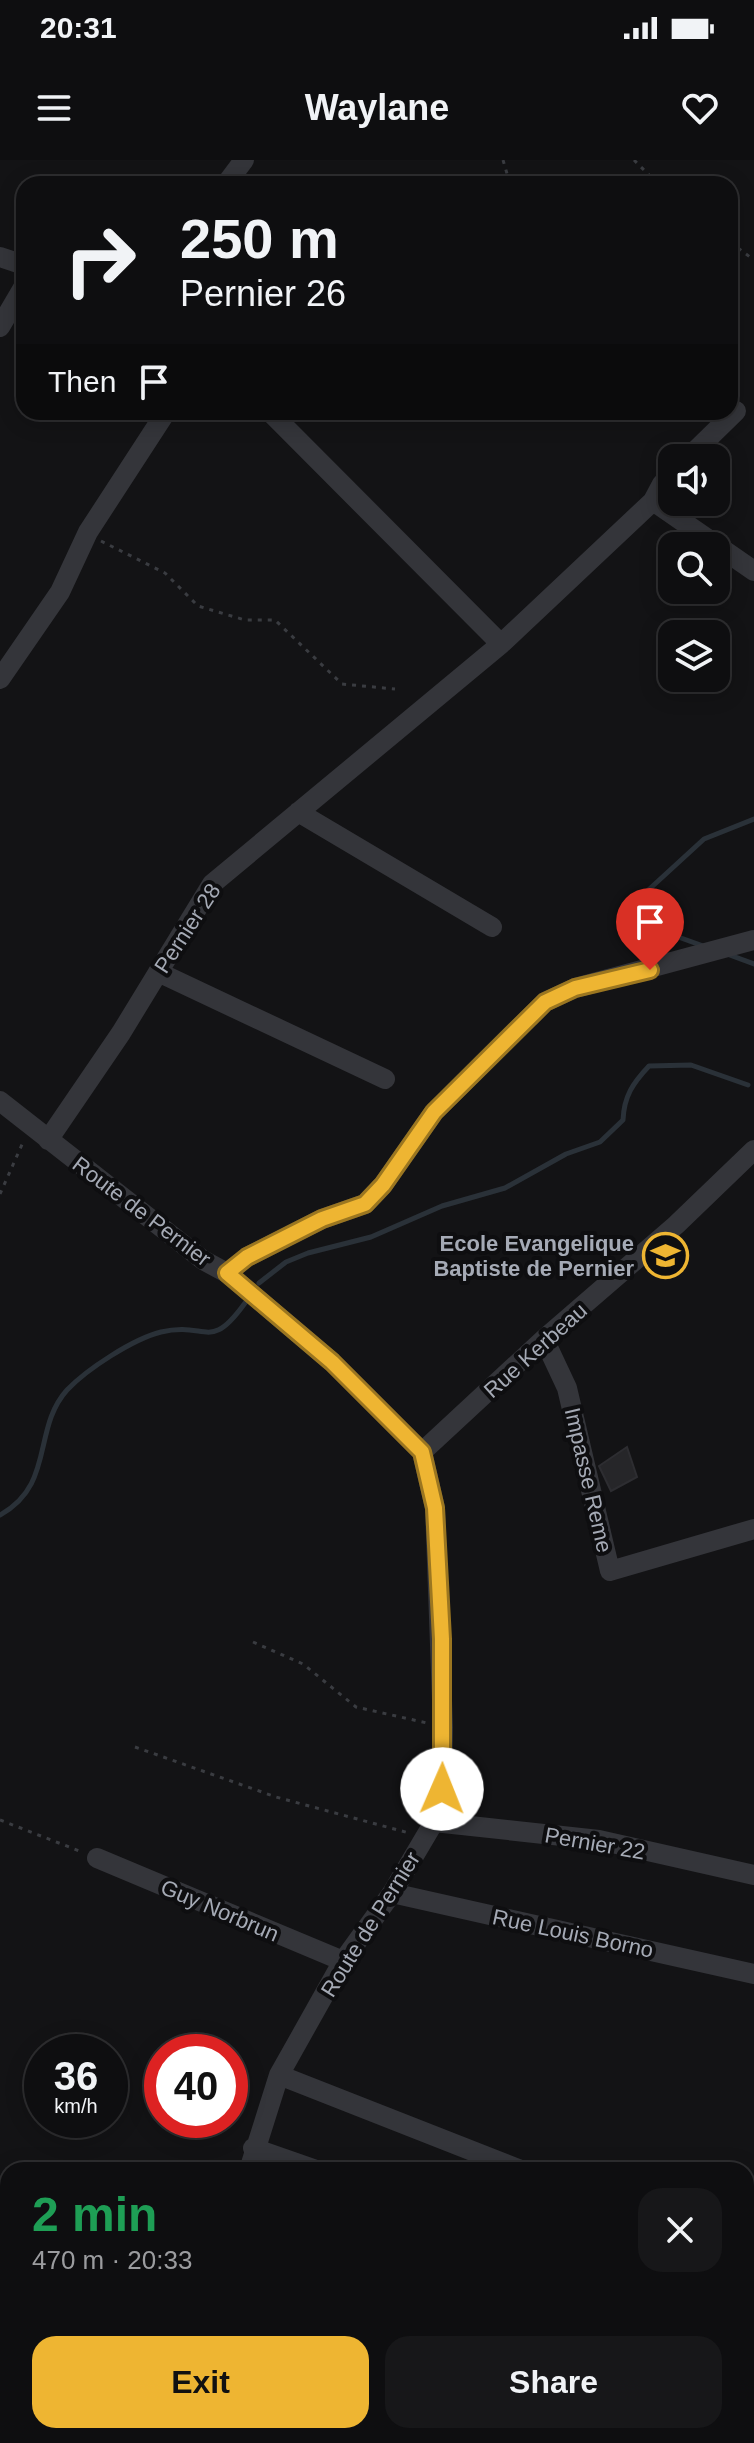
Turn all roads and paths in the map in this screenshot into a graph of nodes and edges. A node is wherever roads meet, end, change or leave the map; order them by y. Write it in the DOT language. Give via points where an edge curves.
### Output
graph roads {
  1 [pos="634,160"];
  2 [pos="650,176"];
  3 [pos="16,300"];
  4 [pos="0,327"];
  5 [pos="161,420"];
  6 [pos="278,420"];
  7 [pos="727,420"];
  8 [pos="702,444"];
  9 [pos="658,494"];
  10 [pos="653,501"];
  11 [pos="88,532"];
  12 [pos="754,571"];
  13 [pos="501,644"];
  14 [pos="0,679"];
  15 [pos="395,689"];
  16 [pos="298,812"];
  17 [pos="492,927"];
  18 [pos="752,940"];
  19 [pos="158,972"];
  20 [pos="385,1079"];
  21 [pos="0,1101"];
  22 [pos="30,1126"];
  23 [pos="48,1140"];
  24 [pos="754,1150"];
  25 [pos="0,1194"];
  26 [pos="227,1273"];
  27 [pos="544,1339"];
  28 [pos="422,1452"];
  29 [pos="754,1529"];
  30 [pos="253,1642"];
  31 [pos="443,1727"];
  32 [pos="135,1747"];
  33 [pos="0,1820"];
  34 [pos="429,1830"];
  35 [pos="97,1858"];
  36 [pos="754,1875"];
  37 [pos="392,1893"];
  38 [pos="343,1961"];
  39 [pos="754,1974"];
  40 [pos="279,2075"];
  41 [pos="253,2148"];
  42 [pos="250,2162"];
  43 [pos="293,2162"];
  44 [pos="501,2162"];
  1 -- 2 [label="path"];
  3 -- 4 [label="street"];
  5 -- 11 [label="street"];
  6 -- 13 [label="street"];
  7 -- 8 [label="street"];
  9 -- 10 [label="street, Pernier 28"];
  10 -- 12 [label="street"];
  10 -- 13 [label="street, Pernier 28"];
  11 -- 14 [label="street" via="60,592"];
  11 -- 15 [label="path" via="165,573 198,606 245,620 275,620 342,684"];
  13 -- 16 [label="street, Pernier 28"];
  16 -- 17 [label="street"];
  16 -- 19 [label="street, Pernier 28" via="212,884"];
  18 -- 26 [label="street" via="575,988 545,1002 434,1112 365,1204 322,1219 247,1257"];
  19 -- 20 [label="street"];
  19 -- 23 [label="street, Pernier 28"];
  21 -- 22 [label="street, Route de Pernier"];
  22 -- 23 [label="street, Route de Pernier"];
  22 -- 25 [label="path"];
  23 -- 26 [label="street, Route de Pernier"];
  24 -- 27 [label="street, Rue Kerbeau"];
  26 -- 28 [label="street, Route de Pernier" via="332,1362"];
  27 -- 28 [label="street, Rue Kerbeau"];
  27 -- 29 [label="street, Impasse Reme" via="567,1388 610,1571"];
  28 -- 31 [label="street, Route de Pernier" via="435,1508"];
  30 -- 31 [label="path" via="303,1664 356,1707"];
  31 -- 34 [label="street, Route de Pernier" via="442,1789"];
  32 -- 34 [label="path" via="276,1797"];
  33 -- 35 [label="path"];
  34 -- 36 [label="street, Pernier 22" via="599,1840"];
  34 -- 37 [label="street, Route de Pernier"];
  35 -- 38 [label="street, Guy Norbrun"];
  37 -- 38 [label="street, Route de Pernier"];
  37 -- 39 [label="street, Rue Louis Borno"];
  38 -- 40 [label="street, Route de Pernier"];
  40 -- 41 [label="street, Route de Pernier"];
  40 -- 44 [label="street"];
  41 -- 42 [label="street, Route de Pernier"];
  41 -- 43 [label="street"];
}
